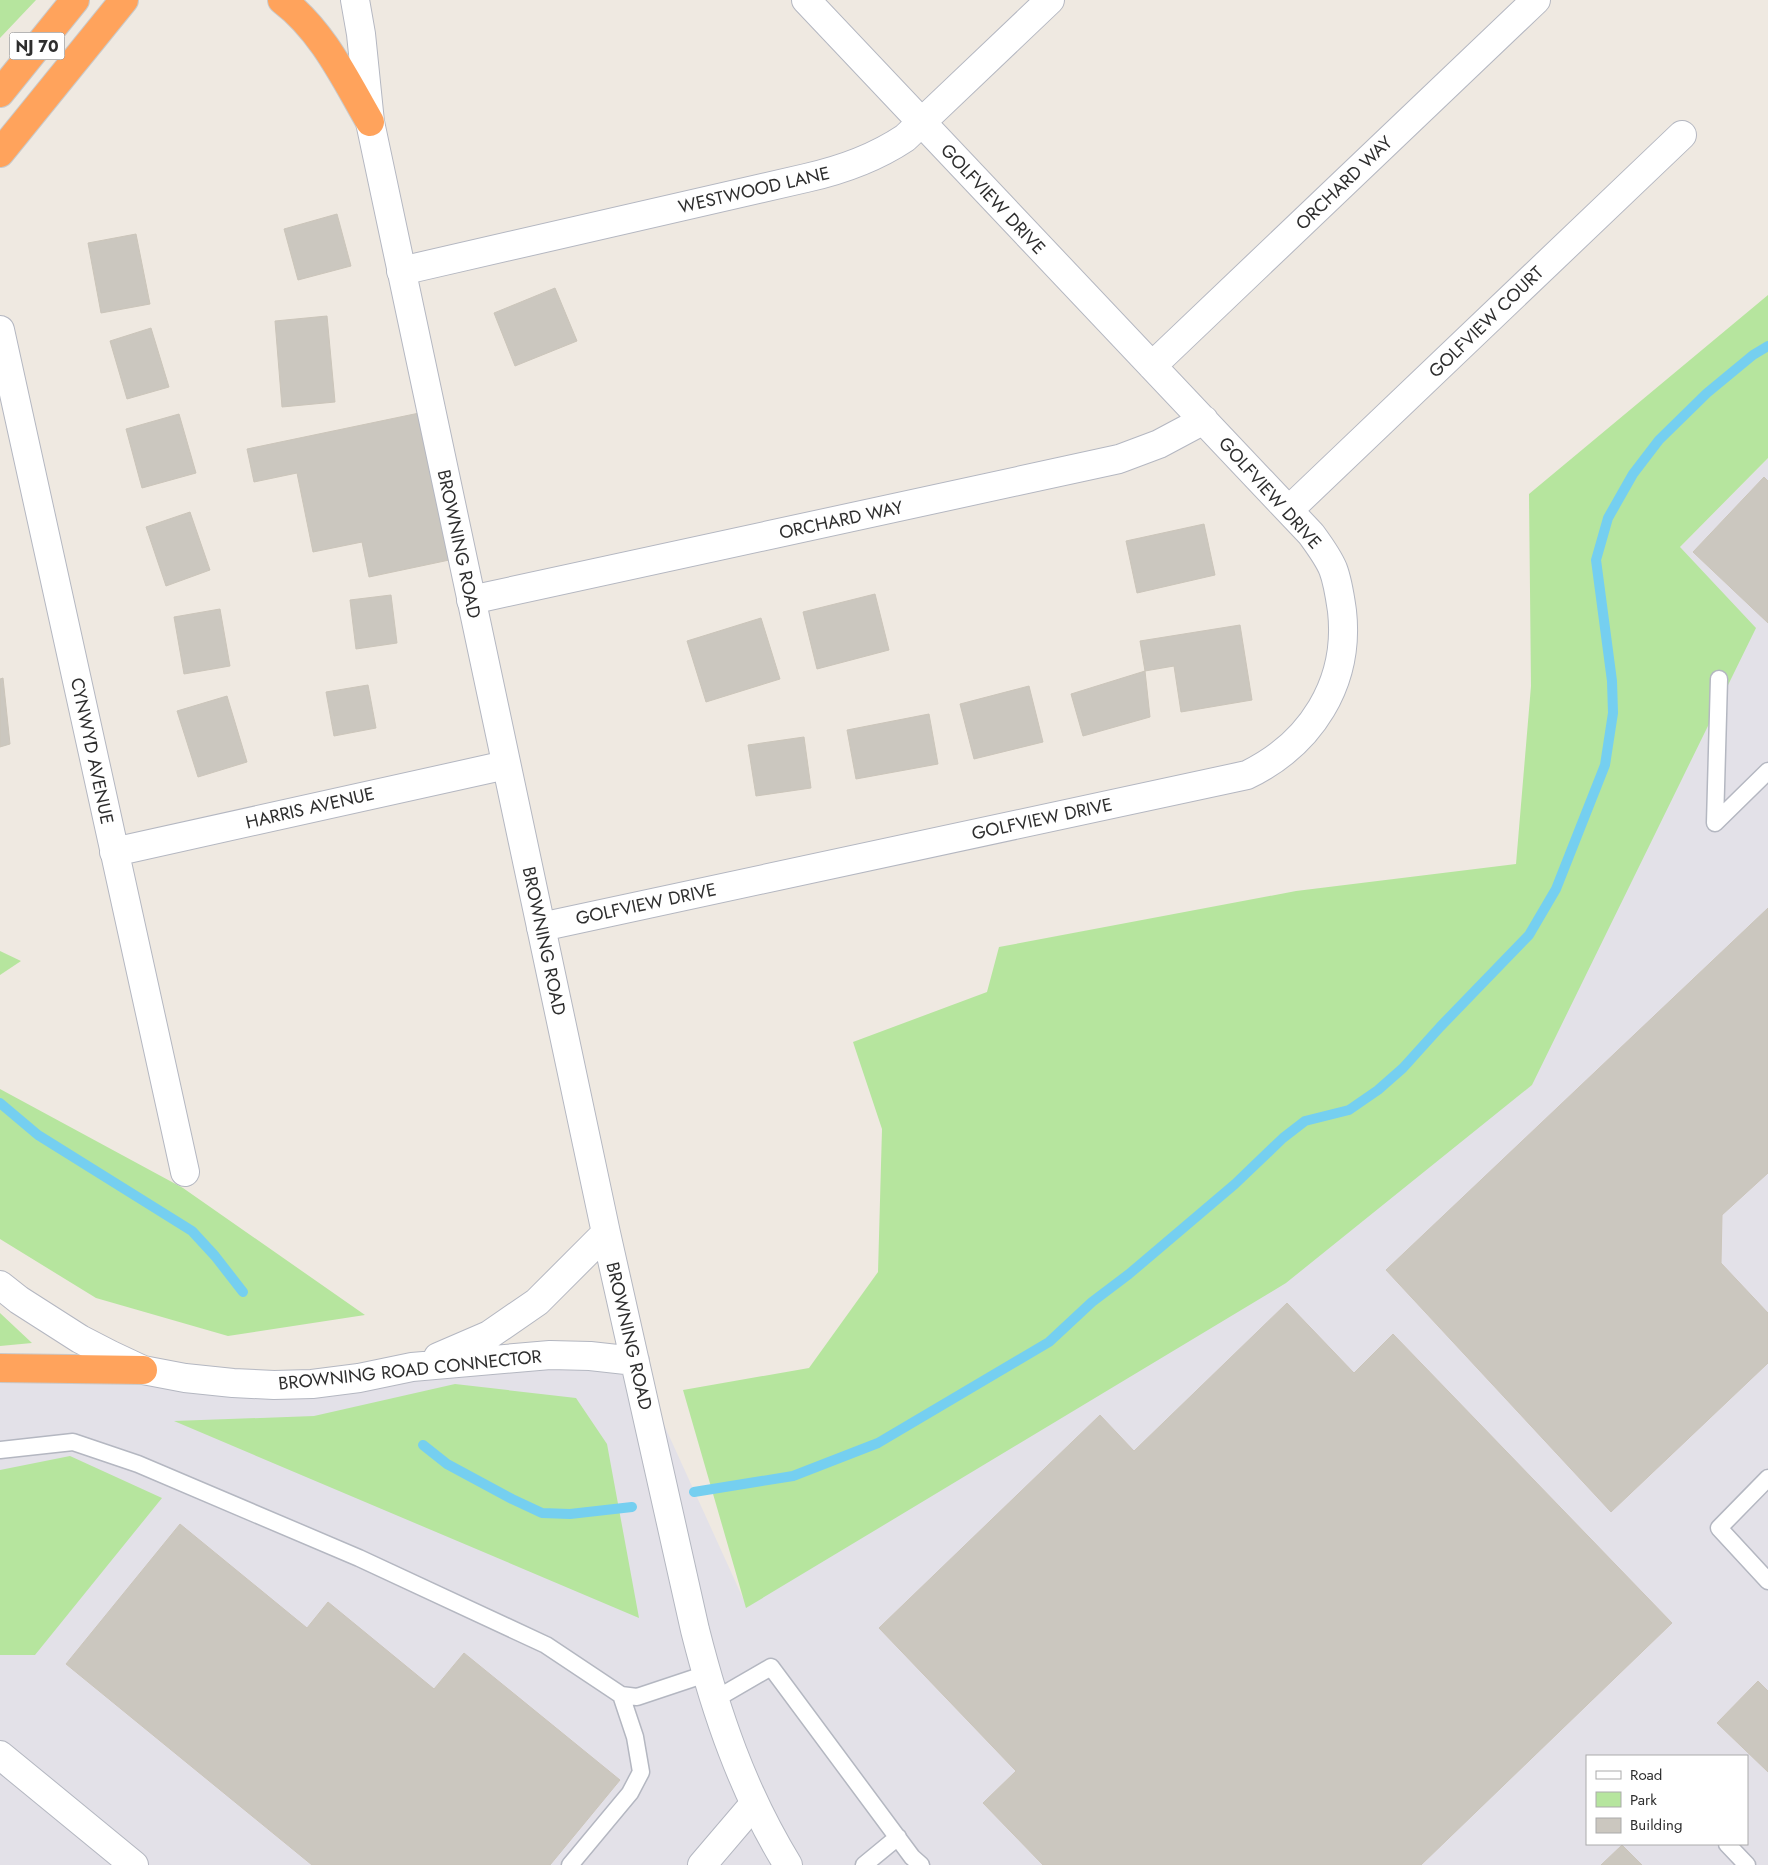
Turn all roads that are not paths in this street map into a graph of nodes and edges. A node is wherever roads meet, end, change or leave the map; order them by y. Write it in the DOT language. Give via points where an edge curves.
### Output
graph roads {
  1 [pos="75,0"];
  2 [pos="141,0"];
  3 [pos="282,0"];
  4 [pos="355,0"];
  5 [pos="806,0"];
  6 [pos="1050,0"];
  7 [pos="1536,0"];
  8 [pos="115,10"];
  9 [pos="0,93"];
  10 [pos="370,122"];
  11 [pos="922,123"];
  12 [pos="1682,135"];
  13 [pos="0,153"];
  14 [pos="401,271"];
  15 [pos="0,330"];
  16 [pos="1152,366"];
  17 [pos="1204,420"];
  18 [pos="1290,509"];
  19 [pos="471,600"];
  20 [pos="1719,679"];
  21 [pos="506,765"];
  22 [pos="1768,770"];
  23 [pos="114,852"];
  24 [pos="541,927"];
  25 [pos="184,1172"];
  26 [pos="606,1233"];
  27 [pos="0,1285"];
  28 [pos="635,1361"];
  29 [pos="412,1367"];
  30 [pos="0,1368"];
  31 [pos="143,1370"];
  32 [pos="0,1450"];
  33 [pos="1768,1478"];
  34 [pos="1768,1580"];
  35 [pos="706,1674"];
  36 [pos="621,1695"];
  37 [pos="714,1700"];
  38 [pos="0,1755"];
  39 [pos="754,1804"];
  40 [pos="898,1837"];
  41 [pos="1728,1845"];
  42 [pos="134,1865"];
  43 [pos="570,1865"];
  44 [pos="702,1865"];
  45 [pos="788,1865"];
  46 [pos="864,1865"];
  47 [pos="921,1865"];
  48 [pos="1747,1865"];
  1 -- 9 [label="highway, NJ 70"];
  2 -- 8 [label="highway"];
  3 -- 10 [label="highway" via="319,36"];
  4 -- 10 [label="street, BROWNING ROAD"];
  5 -- 11 [label="street, GOLFVIEW DRIVE"];
  6 -- 11 [label="street, WESTWOOD LANE"];
  7 -- 16 [label="street, ORCHARD WAY"];
  8 -- 13 [label="highway"];
  10 -- 14 [label="street, BROWNING ROAD"];
  11 -- 14 [label="street, WESTWOOD LANE" via="887,150 835,171"];
  11 -- 16 [label="street, GOLFVIEW DRIVE"];
  12 -- 18 [label="street, GOLFVIEW COURT"];
  14 -- 19 [label="street, BROWNING ROAD"];
  15 -- 23 [label="street, CYNWYD AVENUE"];
  16 -- 17 [label="street, GOLFVIEW DRIVE"];
  17 -- 18 [label="street, GOLFVIEW DRIVE"];
  17 -- 19 [label="street, ORCHARD WAY" via="1159,444 1118,459"];
  18 -- 24 [label="street, GOLFVIEW DRIVE" via="1312,534 1333,570 1340,594 1343,640 1333,687 1321,710 1305,732 1266,765 1225,780"];
  19 -- 21 [label="street, BROWNING ROAD"];
  20 -- 22 [label="lane" via="1715,823"];
  21 -- 23 [label="street, HARRIS AVENUE"];
  21 -- 24 [label="street, BROWNING ROAD"];
  23 -- 25 [label="street, CYNWYD AVENUE"];
  24 -- 26 [label="street, BROWNING ROAD"];
  26 -- 28 [label="street, BROWNING ROAD"];
  26 -- 29 [label="street" via="537,1302 513,1319 489,1335"];
  27 -- 31 [label="street, BROWNING ROAD CONNECTOR" via="80,1339"];
  28 -- 29 [label="street, BROWNING ROAD CONNECTOR" via="550,1355"];
  28 -- 35 [label="street, BROWNING ROAD"];
  29 -- 31 [label="street, BROWNING ROAD CONNECTOR" via="359,1378 274,1385 185,1378"];
  30 -- 31 [label="highway"];
  32 -- 36 [label="lane" via="73,1442 138,1464 359,1558 537,1641"];
  33 -- 34 [label="lane" via="1718,1528"];
  35 -- 36 [label="lane" via="637,1697"];
  35 -- 37 [label="street, BROWNING ROAD"];
  36 -- 43 [label="lane" via="636,1736 641,1772 630,1793"];
  37 -- 39 [label="street, BROWNING ROAD"];
  37 -- 40 [label="lane" via="771,1667"];
  38 -- 42 [label="street"];
  39 -- 44 [label="street"];
  39 -- 45 [label="street, BROWNING ROAD"];
  40 -- 46 [label="lane"];
  40 -- 47 [label="lane"];
  41 -- 48 [label="lane"];
}
